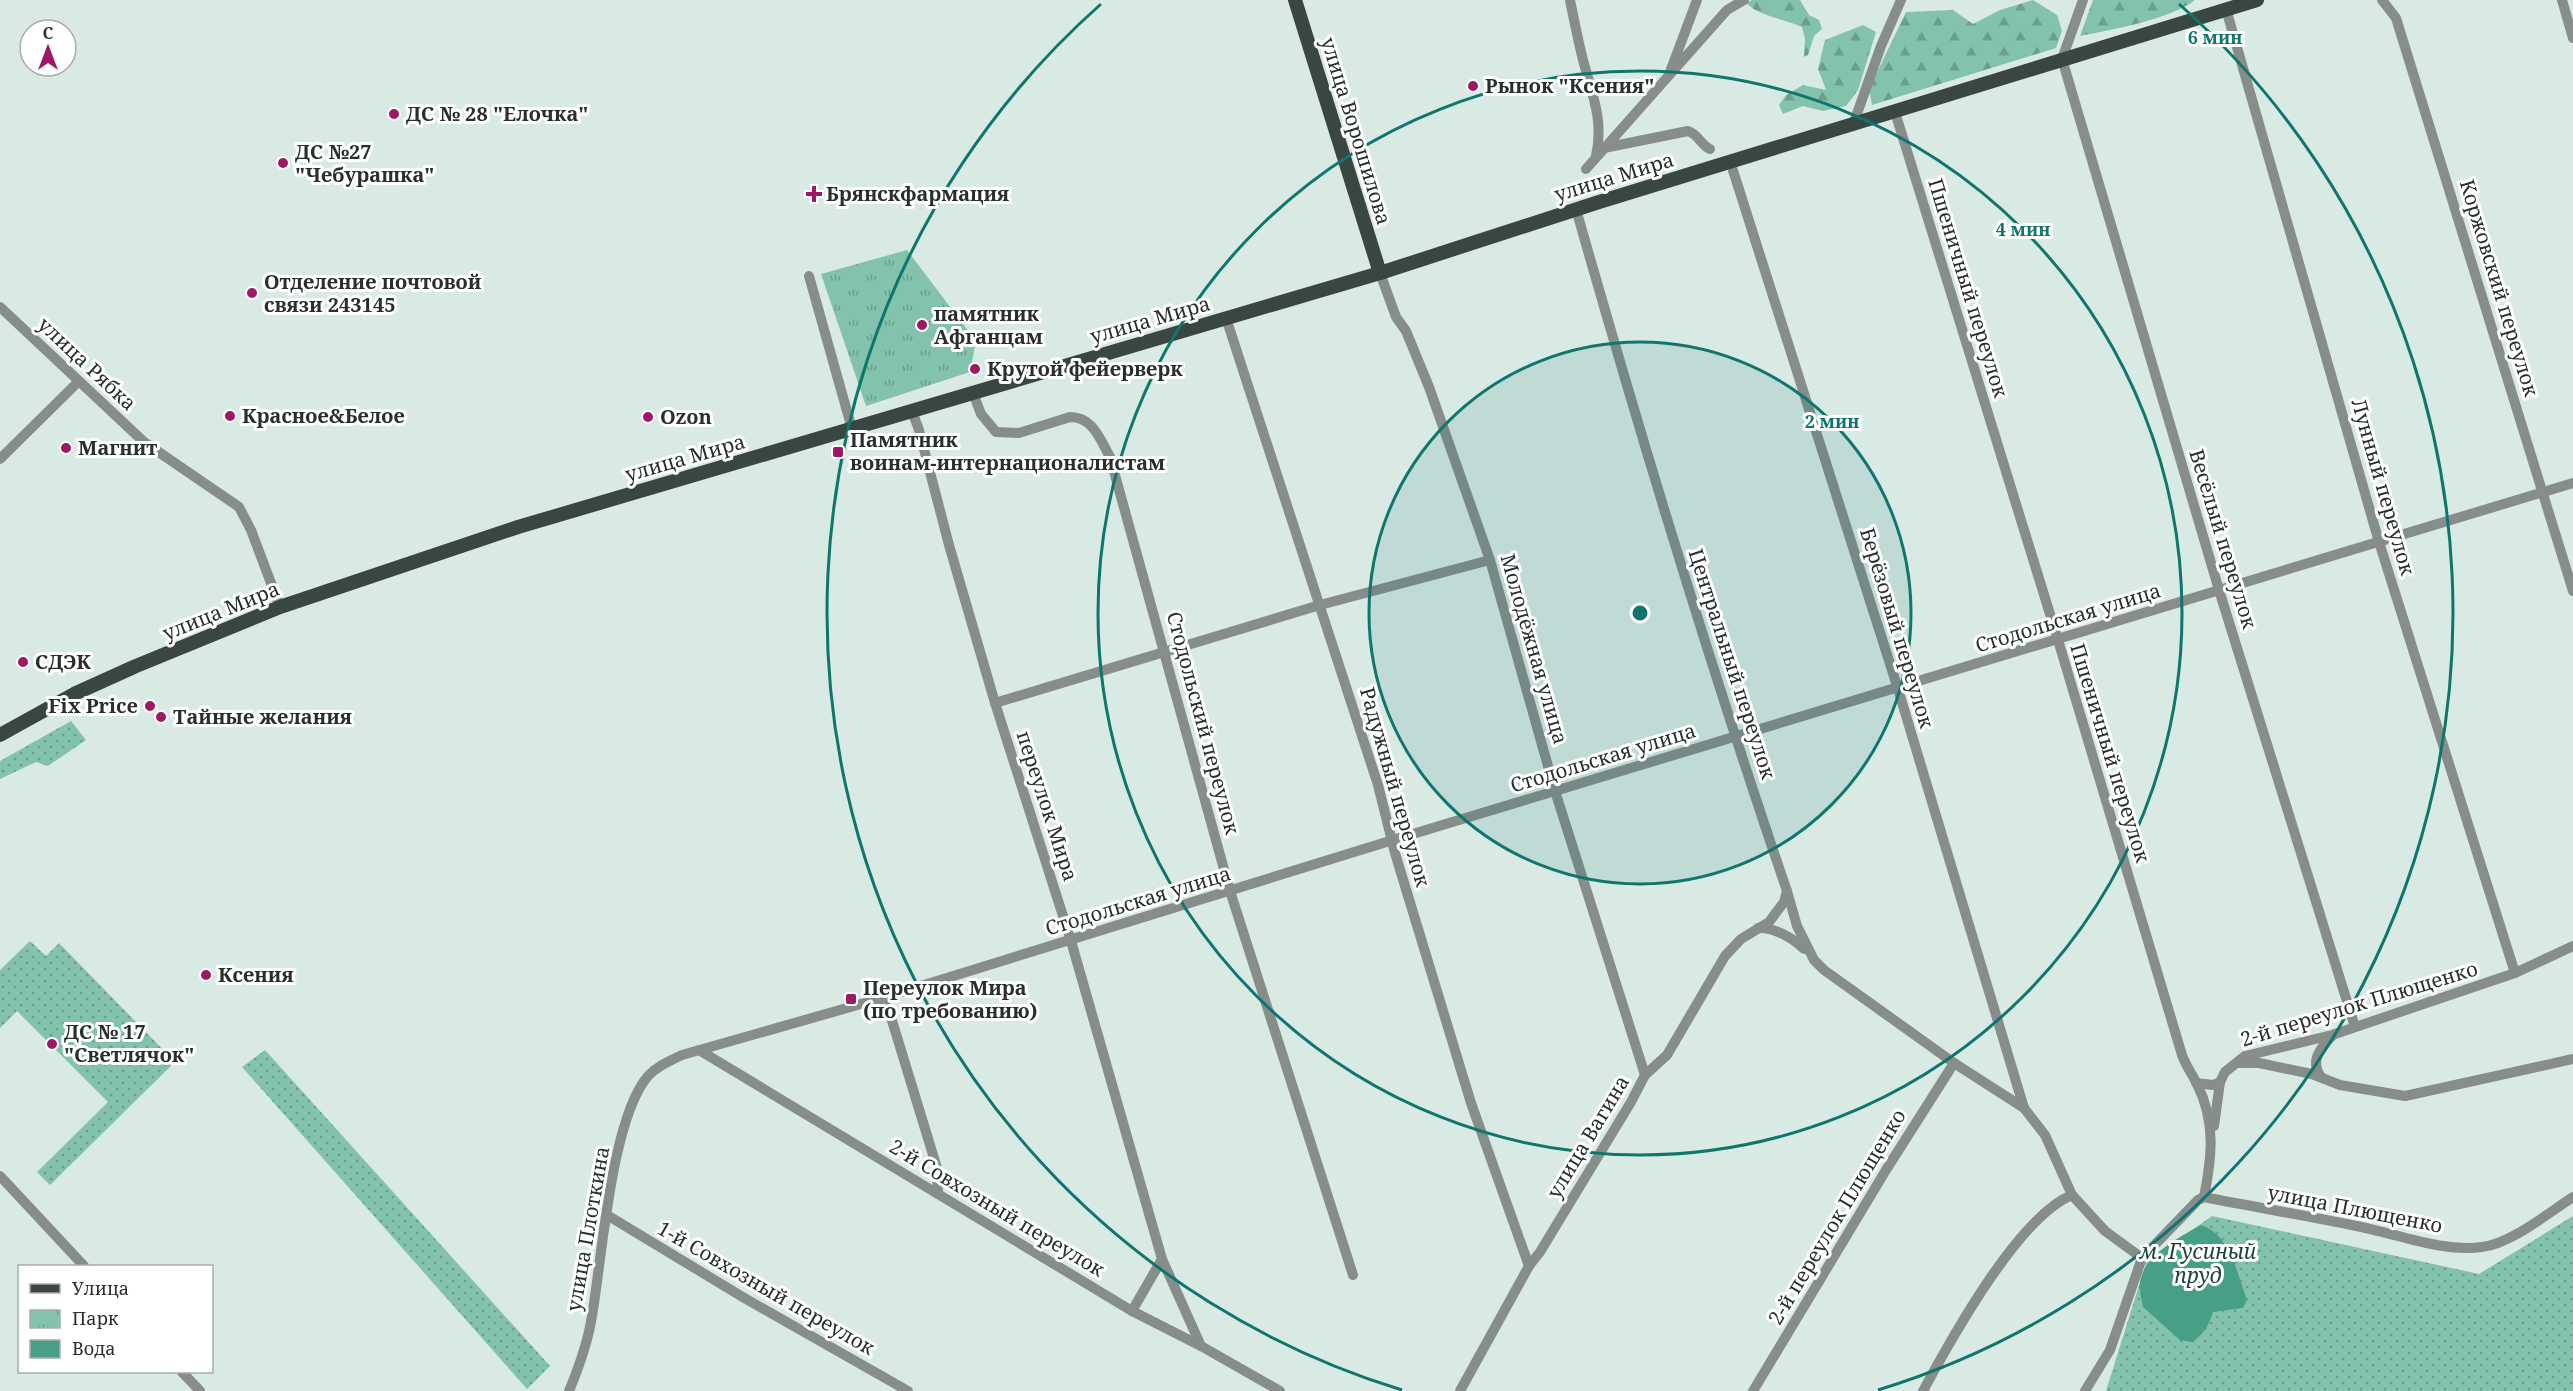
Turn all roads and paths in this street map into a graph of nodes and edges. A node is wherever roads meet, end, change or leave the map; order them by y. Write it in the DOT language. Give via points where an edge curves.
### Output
graph roads {
  1 [pos="1295,0"];
  2 [pos="1570,0"];
  3 [pos="1697,0"];
  4 [pos="1728,0"];
  5 [pos="1744,0"];
  6 [pos="1901,0"];
  7 [pos="2083,0"];
  8 [pos="2257,0"];
  9 [pos="2382,0"];
  10 [pos="2562,0"];
  11 [pos="2226,9"];
  12 [pos="1719,20"];
  13 [pos="2573,38"];
  14 [pos="2062,59"];
  15 [pos="1666,80"];
  16 [pos="1895,112"];
  17 [pos="1853,125"];
  18 [pos="1710,149"];
  19 [pos="1600,152"];
  20 [pos="1730,161"];
  21 [pos="1586,169"];
  22 [pos="1576,209"];
  23 [pos="1380,273"];
  24 [pos="809,276"];
  25 [pos="0,307"];
  26 [pos="1226,318"];
  27 [pos="78,382"];
  28 [pos="974,393"];
  29 [pos="912,411"];
  30 [pos="852,429"];
  31 [pos="0,459"];
  32 [pos="2573,483"];
  33 [pos="2543,492"];
  34 [pos="2379,542"];
  35 [pos="1490,560"];
  36 [pos="2219,590"];
  37 [pos="2573,591"];
  38 [pos="1320,605"];
  39 [pos="280,608"];
  40 [pos="2058,640"];
  41 [pos="1164,652"];
  42 [pos="1898,689"];
  43 [pos="995,703"];
  44 [pos="0,735"];
  45 [pos="1735,737"];
  46 [pos="1556,791"];
  47 [pos="1393,840"];
  48 [pos="1230,891"];
  49 [pos="1787,891"];
  50 [pos="1757,928"];
  51 [pos="1071,941"];
  52 [pos="2573,946"];
  53 [pos="1815,960"];
  54 [pos="2515,973"];
  55 [pos="882,998"];
  56 [pos="2355,1028"];
  57 [pos="2332,1035"];
  58 [pos="699,1050"];
  59 [pos="2573,1059"];
  60 [pos="2234,1063"];
  61 [pos="1954,1064"];
  62 [pos="1645,1075"];
  63 [pos="648,1076"];
  64 [pos="2321,1077"];
  65 [pos="2220,1082"];
  66 [pos="2196,1083"];
  67 [pos="2024,1108"];
  68 [pos="2212,1141"];
  69 [pos="0,1176"];
  70 [pos="938,1194"];
  71 [pos="2072,1195"];
  72 [pos="2204,1197"];
  73 [pos="2573,1197"];
  74 [pos="607,1215"];
  75 [pos="2142,1258"];
  76 [pos="1161,1259"];
  77 [pos="83,1265"];
  78 [pos="1529,1266"];
  79 [pos="1353,1275"];
  80 [pos="1132,1311"];
  81 [pos="1201,1346"];
  82 [pos="184,1373"];
  83 [pos="200,1391"];
  84 [pos="569,1391"];
  85 [pos="908,1391"];
  86 [pos="1280,1391"];
  87 [pos="1460,1391"];
  88 [pos="1753,1391"];
  89 [pos="1923,1391"];
  90 [pos="2085,1391"];
  1 -- 23 [label="main road, улица Ворошилова"];
  2 -- 19 [label="street" via="1600,118"];
  3 -- 15 [label="street"];
  4 -- 12 [label="street"];
  5 -- 12 [label="street"];
  6 -- 17 [label="street"];
  7 -- 14 [label="street"];
  8 -- 11 [label="main road, улица Мира"];
  9 -- 33 [label="street, Коржовский переулок" via="2396,18"];
  10 -- 13 [label="street"];
  11 -- 14 [label="main road, улица Мира"];
  11 -- 34 [label="street, Лунный переулок"];
  12 -- 15 [label="street"];
  14 -- 16 [label="main road, улица Мира"];
  14 -- 36 [label="street, Весёлый переулок"];
  15 -- 19 [label="street"];
  16 -- 17 [label="main road, улица Мира"];
  16 -- 40 [label="street, Пшеничный переулок"];
  17 -- 20 [label="main road, улица Мира"];
  18 -- 19 [label="street" via="1688,131"];
  19 -- 21 [label="street"];
  20 -- 22 [label="main road, улица Мира"];
  20 -- 42 [label="street, Берёзовый переулок"];
  22 -- 23 [label="main road, улица Мира"];
  22 -- 45 [label="street, Центральный переулок" via="1630,399"];
  23 -- 26 [label="main road, улица Мира"];
  23 -- 35 [label="street, Молодёжная улица" via="1432,397"];
  24 -- 30 [label="street"];
  25 -- 27 [label="street, улица Рябка"];
  26 -- 28 [label="main road, улица Мира"];
  26 -- 38 [label="street, Радужный переулок"];
  27 -- 31 [label="street"];
  27 -- 39 [label="street, улица Рябка" via="144,442 239,507"];
  28 -- 29 [label="main road, улица Мира"];
  28 -- 41 [label="street, Стодольский переулок" via="981,414 996,432 1018,433 1078,417 1086,420 1098,435 1110,457"];
  29 -- 30 [label="main road, улица Мира"];
  29 -- 43 [label="street, переулок Мира"];
  30 -- 39 [label="main road, улица Мира" via="518,527"];
  32 -- 33 [label="street, Стодольская улица"];
  33 -- 34 [label="street, Стодольская улица"];
  33 -- 37 [label="street, Коржовский переулок"];
  34 -- 36 [label="street, Стодольская улица"];
  34 -- 54 [label="street, Лунный переулок"];
  35 -- 38 [label="street"];
  35 -- 46 [label="street, Молодёжная улица"];
  36 -- 40 [label="street, Стодольская улица"];
  36 -- 56 [label="street, Весёлый переулок"];
  38 -- 41 [label="street"];
  38 -- 47 [label="street, Радужный переулок"];
  39 -- 44 [label="main road, улица Мира" via="94,684"];
  40 -- 42 [label="street, Стодольская улица"];
  40 -- 66 [label="street, Пшеничный переулок" via="2182,1055"];
  41 -- 43 [label="street"];
  41 -- 48 [label="street, Стодольский переулок"];
  42 -- 45 [label="street, Стодольская улица"];
  42 -- 67 [label="street, Берёзовый переулок"];
  43 -- 51 [label="street, переулок Мира"];
  45 -- 46 [label="street, Стодольская улица"];
  45 -- 49 [label="street, Центральный переулок"];
  46 -- 47 [label="street, Стодольская улица"];
  46 -- 62 [label="street, Молодёжная улица"];
  47 -- 48 [label="street, Стодольская улица"];
  47 -- 78 [label="street, Радужный переулок" via="1471,1103"];
  48 -- 51 [label="street, Стодольская улица"];
  48 -- 79 [label="street, Стодольский переулок"];
  49 -- 50 [label="street, улица Вагина" via="1778,912"];
  49 -- 53 [label="street, Центральный переулок" via="1797,927"];
  50 -- 53 [label="street" via="1765,927 1792,939"];
  50 -- 62 [label="street, улица Вагина" via="1725,956 1667,1055"];
  51 -- 55 [label="street, Стодольская улица"];
  51 -- 76 [label="street, переулок Мира"];
  52 -- 54 [label="street, 2-й переулок Плющенко"];
  53 -- 61 [label="street, Центральный переулок" via="1870,1005"];
  54 -- 56 [label="street, 2-й переулок Плющенко"];
  55 -- 58 [label="street, Стодольская улица"];
  55 -- 70 [label="street" via="937,1168"];
  56 -- 57 [label="street, 2-й переулок Плющенко"];
  57 -- 60 [label="street, 2-й переулок Плющенко" via="2259,1051"];
  57 -- 64 [label="street" via="2316,1058"];
  58 -- 63 [label="street, Стодольская улица" via="665,1063"];
  58 -- 70 [label="street, 2-й Совхозный переулок"];
  59 -- 64 [label="street" via="2414,1096 2340,1085"];
  60 -- 64 [label="street" via="2259,1062"];
  60 -- 65 [label="street, 2-й переулок Плющенко"];
  61 -- 67 [label="street"];
  61 -- 88 [label="street, 2-й переулок Плющенко"];
  62 -- 78 [label="street, улица Вагина"];
  63 -- 74 [label="street, улица Плоткина" via="626,1123"];
  65 -- 66 [label="street"];
  65 -- 68 [label="street"];
  66 -- 68 [label="street, Пшеничный переулок" via="2211,1124"];
  67 -- 71 [label="street" via="2045,1135"];
  68 -- 72 [label="street, Пшеничный переулок"];
  69 -- 77 [label="street"];
  70 -- 80 [label="street, 2-й Совхозный переулок"];
  71 -- 75 [label="street" via="2105,1231"];
  71 -- 89 [label="street" via="2051,1206 2013,1248 1965,1318"];
  72 -- 73 [label="street, улица Плющенко" via="2462,1248 2502,1242"];
  72 -- 75 [label="street"];
  74 -- 84 [label="street, улица Плоткина" via="592,1319"];
  74 -- 85 [label="street, 1-й Совхозный переулок"];
  75 -- 90 [label="street" via="2110,1350"];
  76 -- 80 [label="street"];
  76 -- 81 [label="street, переулок Мира"];
  78 -- 87 [label="street, улица Вагина"];
  80 -- 81 [label="street, 2-й Совхозный переулок"];
  81 -- 86 [label="street, 2-й Совхозный переулок"];
  82 -- 83 [label="street"];
}
